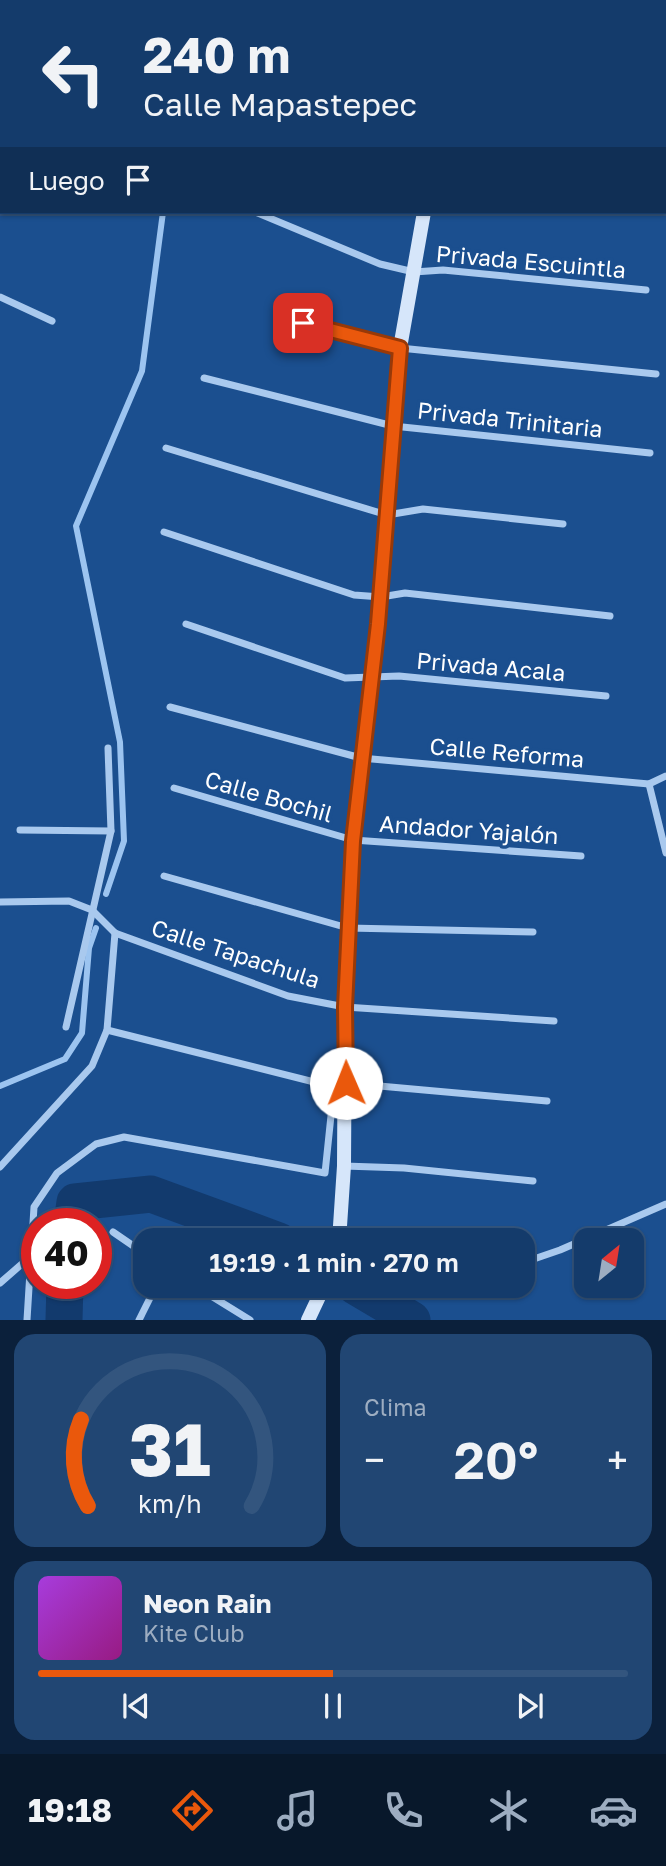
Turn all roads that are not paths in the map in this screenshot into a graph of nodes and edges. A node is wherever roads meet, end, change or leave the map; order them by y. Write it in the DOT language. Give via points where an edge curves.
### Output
graph roads {
  1 [pos="260,214"];
  2 [pos="424,214"];
  3 [pos="414,272"];
  4 [pos="646,290"];
  5 [pos="0,297"];
  6 [pos="279,316"];
  7 [pos="52,321"];
  8 [pos="400,348"];
  9 [pos="656,374"];
  10 [pos="204,379"];
  11 [pos="393,426"];
  12 [pos="166,448"];
  13 [pos="650,453"];
  14 [pos="387,515"];
  15 [pos="563,524"];
  16 [pos="164,532"];
  17 [pos="381,597"];
  18 [pos="610,616"];
  19 [pos="186,624"];
  20 [pos="373,679"];
  21 [pos="606,696"];
  22 [pos="170,707"];
  23 [pos="108,748"];
  24 [pos="361,758"];
  25 [pos="666,776"];
  26 [pos="649,784"];
  27 [pos="174,788"];
  28 [pos="20,830"];
  29 [pos="111,831"];
  30 [pos="353,841"];
  31 [pos="666,853"];
  32 [pos="581,856"];
  33 [pos="164,876"];
  34 [pos="0,902"];
  35 [pos="92,910"];
  36 [pos="348,928"];
  37 [pos="533,932"];
  38 [pos="115,933"];
  39 [pos="345,1007"];
  40 [pos="555,1021"];
  41 [pos="66,1027"];
  42 [pos="107,1030"];
  43 [pos="340,1085"];
  44 [pos="547,1101"];
  45 [pos="344,1166"];
  46 [pos="0,1167"];
  47 [pos="533,1181"];
  48 [pos="666,1204"];
  49 [pos="34,1208"];
  50 [pos="340,1228"];
  51 [pos="113,1232"];
  52 [pos="133,1246"];
  53 [pos="535,1257"];
  54 [pos="21,1265"];
  55 [pos="0,1283"];
  56 [pos="150,1298"];
  57 [pos="214,1298"];
  58 [pos="318,1298"];
  59 [pos="28,1299"];
  60 [pos="27,1320"];
  61 [pos="139,1320"];
  62 [pos="250,1320"];
  63 [pos="308,1320"];
  1 -- 3 [label="street, Privada Escuintla" via="380,264"];
  2 -- 3 [label="street"];
  3 -- 4 [label="street, Privada Escuintla" via="443,270"];
  3 -- 8 [label="street"];
  5 -- 7 [label="street"];
  6 -- 8 [label="street"];
  8 -- 9 [label="street"];
  8 -- 11 [label="street"];
  10 -- 11 [label="street, Privada Trinitaria"];
  11 -- 13 [label="street, Privada Trinitaria"];
  11 -- 14 [label="street"];
  12 -- 14 [label="street"];
  14 -- 15 [label="street" via="424,509"];
  14 -- 17 [label="street"];
  16 -- 17 [label="street" via="354,596"];
  17 -- 18 [label="street" via="405,593"];
  17 -- 20 [label="street"];
  19 -- 20 [label="street, Privada Acala" via="345,678"];
  20 -- 21 [label="street, Privada Acala" via="398,676"];
  20 -- 24 [label="street"];
  22 -- 24 [label="street, Calle Reforma"];
  23 -- 29 [label="street"];
  24 -- 26 [label="street, Calle Reforma"];
  24 -- 30 [label="street"];
  25 -- 26 [label="street"];
  26 -- 31 [label="street"];
  27 -- 30 [label="street, Calle Bochil"];
  28 -- 29 [label="street"];
  29 -- 35 [label="street"];
  30 -- 32 [label="street, Andador Yajalón"];
  30 -- 36 [label="street"];
  33 -- 36 [label="street"];
  34 -- 35 [label="street" via="69,901"];
  35 -- 38 [label="street"];
  35 -- 41 [label="street"];
  36 -- 37 [label="street"];
  36 -- 39 [label="street"];
  38 -- 39 [label="street, Calle Tapachula" via="288,996"];
  38 -- 42 [label="street"];
  39 -- 40 [label="street, Calle Tapachula"];
  39 -- 43 [label="street"];
  42 -- 43 [label="street"];
  42 -- 46 [label="street" via="92,1066"];
  43 -- 44 [label="street"];
  43 -- 45 [label="street"];
  43 -- 49 [label="street" via="325,1172 124,1137 96,1144 57,1173"];
  45 -- 47 [label="street"];
  45 -- 50 [label="street"];
  48 -- 53 [label="street"];
  51 -- 52 [label="street"];
  54 -- 55 [label="street"];
  56 -- 61 [label="street"];
  57 -- 62 [label="street"];
  58 -- 63 [label="street"];
  59 -- 60 [label="street"];
}
